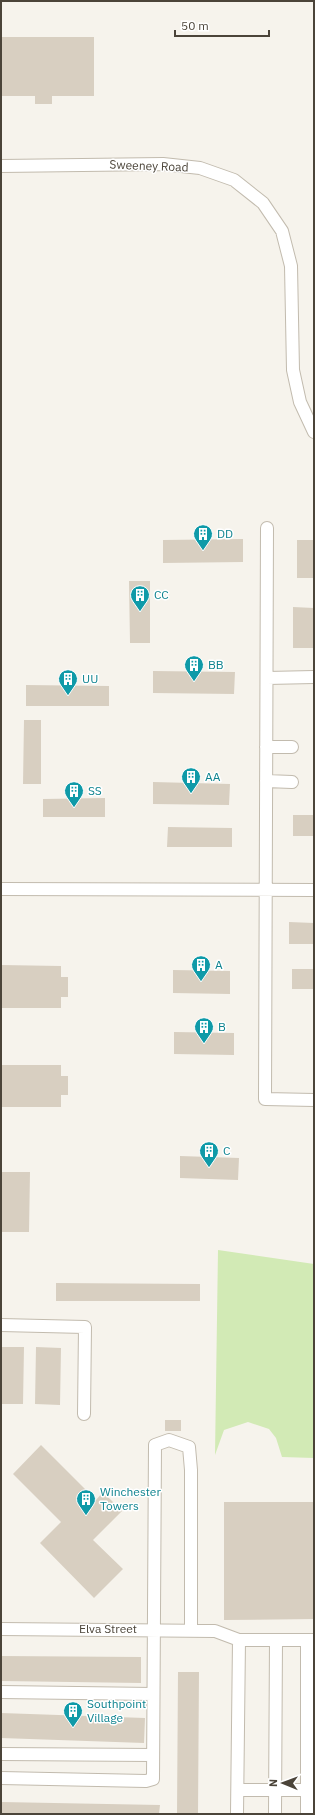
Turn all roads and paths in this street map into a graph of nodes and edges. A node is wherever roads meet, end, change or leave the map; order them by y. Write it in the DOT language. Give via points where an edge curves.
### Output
graph roads {
  1 [pos="1,166"];
  2 [pos="314,432"];
  3 [pos="267,528"];
  4 [pos="314,677"];
  5 [pos="267,678"];
  6 [pos="266,748"];
  7 [pos="292,748"];
  8 [pos="266,781"];
  9 [pos="292,782"];
  10 [pos="1,889"];
  11 [pos="265,889"];
  12 [pos="314,890"];
  13 [pos="314,1100"];
  14 [pos="1,1325"];
  15 [pos="84,1414"];
  16 [pos="1,1629"];
  17 [pos="152,1629"];
  18 [pos="191,1630"];
  19 [pos="239,1640"];
  20 [pos="276,1640"];
  21 [pos="310,1640"];
  22 [pos="1,1692"];
  23 [pos="153,1694"];
  24 [pos="1,1754"];
  25 [pos="153,1756"];
  26 [pos="1,1778"];
  27 [pos="238,1790"];
  28 [pos="275,1790"];
  29 [pos="310,1790"];
  30 [pos="238,1814"];
  31 [pos="275,1814"];
  32 [pos="307,1814"];
  1 -- 2 [label="street, Sweeney Road" via="163,164 200,168 234,180 263,204 282,232 291,266 293,370 300,402"];
  3 -- 5 [label="street"];
  4 -- 5 [label="street"];
  5 -- 6 [label="street"];
  6 -- 7 [label="street"];
  6 -- 8 [label="street"];
  8 -- 9 [label="street"];
  8 -- 11 [label="street"];
  10 -- 11 [label="street"];
  11 -- 12 [label="street"];
  11 -- 13 [label="street" via="265,1099"];
  14 -- 15 [label="street" via="85,1327"];
  16 -- 17 [label="street, Elva Street"];
  17 -- 18 [label="street, Elva Street"];
  17 -- 18 [label="street" via="155,1445 169,1440 189,1447"];
  17 -- 23 [label="street"];
  18 -- 19 [label="street, Elva Street" via="215,1631"];
  19 -- 20 [label="street"];
  19 -- 27 [label="street"];
  20 -- 21 [label="street"];
  20 -- 28 [label="street"];
  21 -- 29 [label="street"];
  22 -- 23 [label="street"];
  23 -- 25 [label="street"];
  24 -- 25 [label="street"];
  25 -- 26 [label="street" via="153,1779 150,1781"];
  27 -- 28 [label="street"];
  27 -- 30 [label="street"];
  28 -- 29 [label="street"];
  28 -- 31 [label="street"];
  29 -- 32 [label="street"];
}
